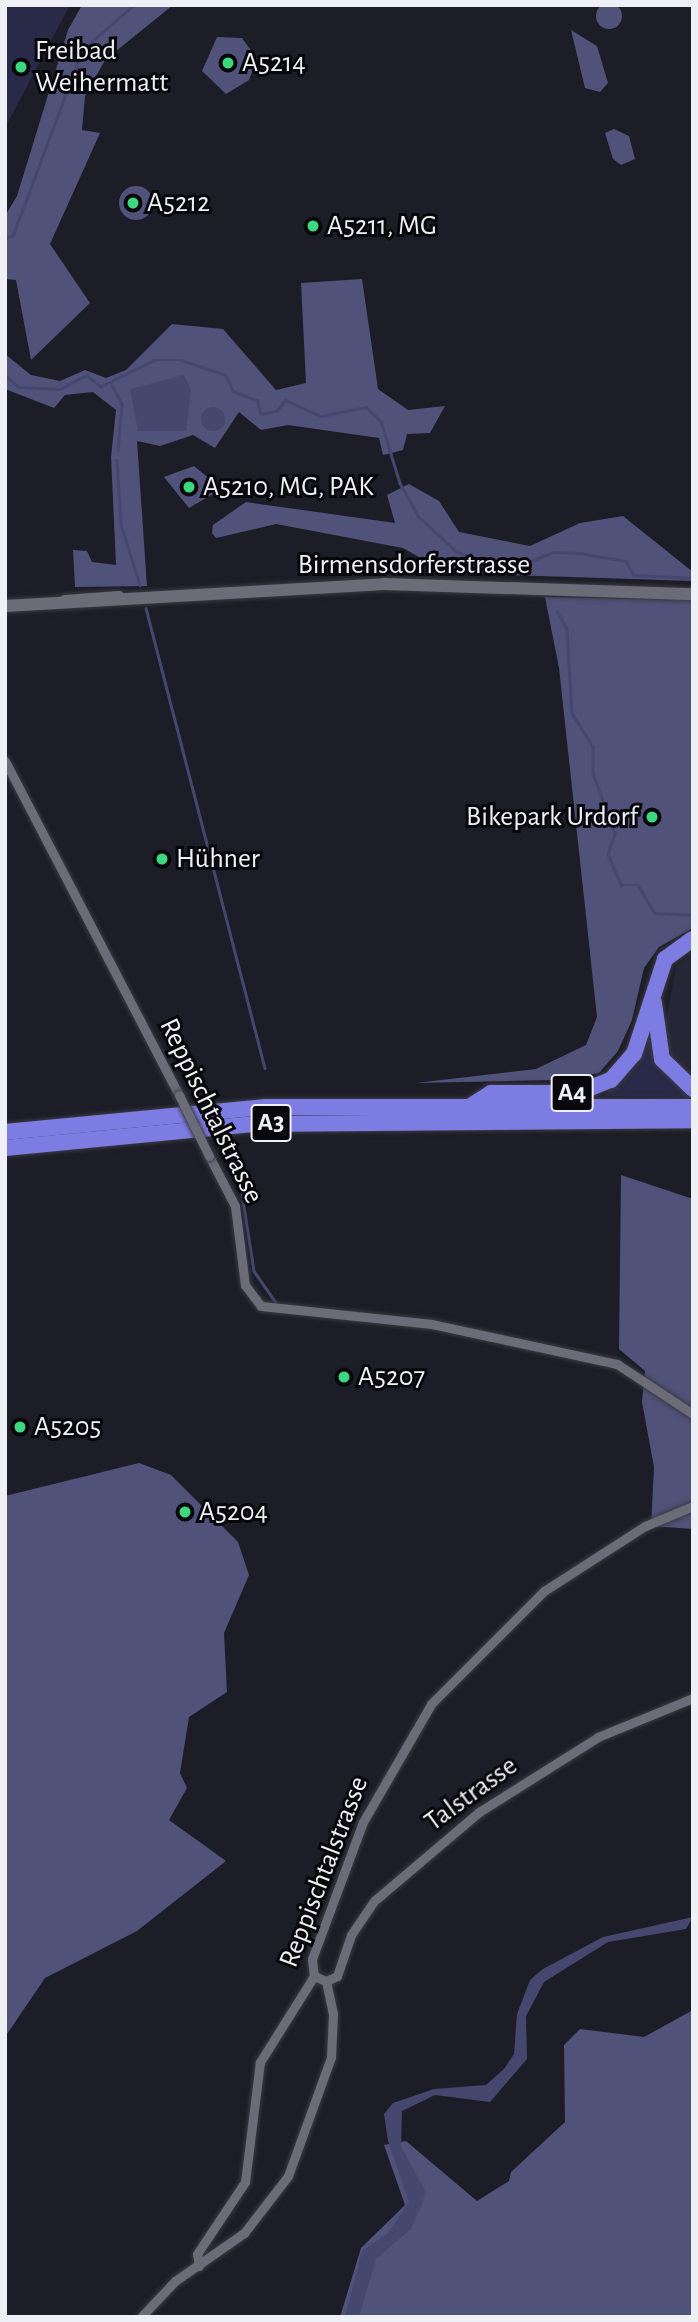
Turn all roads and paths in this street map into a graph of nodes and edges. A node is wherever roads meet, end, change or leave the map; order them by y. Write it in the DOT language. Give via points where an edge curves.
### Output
graph roads {
  1 [pos="693,594"];
  2 [pos="5,606"];
  3 [pos="5,761"];
  4 [pos="693,939"];
  5 [pos="693,946"];
  6 [pos="649,1029"];
  7 [pos="693,1089"];
  8 [pos="472,1105"];
  9 [pos="693,1107"];
  10 [pos="601,1120"];
  11 [pos="693,1120"];
  12 [pos="693,1129"];
  13 [pos="5,1132"];
  14 [pos="5,1148"];
  15 [pos="693,1414"];
  16 [pos="693,1506"];
  17 [pos="693,1698"];
  18 [pos="314,1976"];
  19 [pos="326,1981"];
  20 [pos="199,2266"];
  21 [pos="141,2317"];
  1 -- 2 [label="main road, Birmensdorferstrasse" via="384,584"];
  3 -- 15 [label="street, Reppischtalstrasse, bridge" via="235,1206 245,1285 261,1306 432,1324 617,1364"];
  4 -- 6 [label="highway" via="657,972"];
  5 -- 6 [label="highway" via="662,974"];
  6 -- 7 [label="highway" via="669,1070"];
  6 -- 8 [label="highway, A4" via="629,1063 600,1086 566,1094 491,1093"];
  8 -- 9 [label="highway, A3"];
  8 -- 13 [label="highway, A3" via="265,1107"];
  10 -- 11 [label="highway, A3"];
  10 -- 12 [label="highway, A4"];
  10 -- 14 [label="highway, A3" via="256,1124"];
  16 -- 18 [label="street, Reppischtalstrasse" via="650,1523 560,1579 507,1622 441,1692 403,1744 363,1822 312,1959"];
  17 -- 19 [label="street, Talstrasse" via="598,1737 480,1812 374,1901 351,1935 337,1976"];
  18 -- 19 [label="street"];
  18 -- 20 [label="street, Reppischtalstrasse" via="262,2057 245,2182 197,2254"];
  19 -- 20 [label="street" via="332,2048 298,2157 260,2217"];
  20 -- 21 [label="street"];
}
